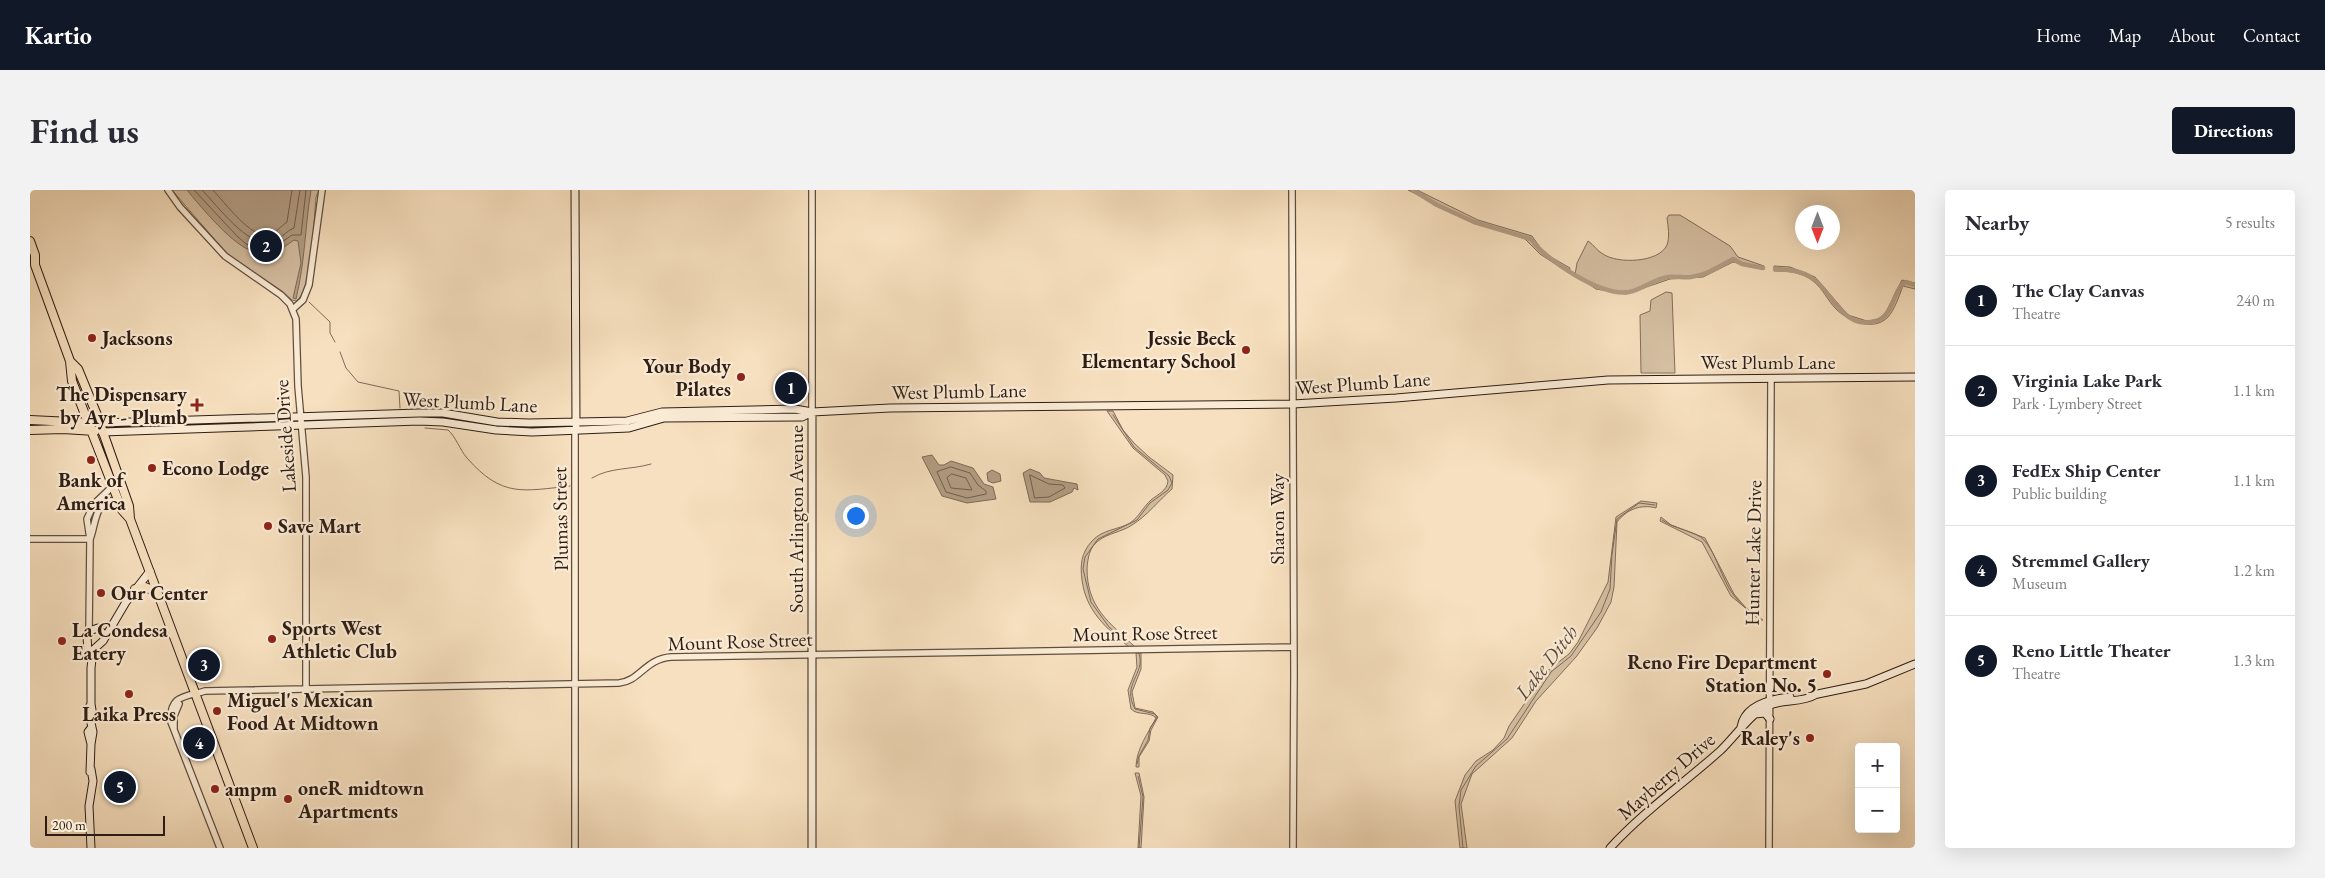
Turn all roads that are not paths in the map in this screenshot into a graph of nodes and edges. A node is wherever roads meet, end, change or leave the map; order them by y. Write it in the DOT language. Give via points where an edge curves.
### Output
graph roads {
  1 [pos="168,190"];
  2 [pos="322,190"];
  3 [pos="575,190"];
  4 [pos="812,190"];
  5 [pos="1292,190"];
  6 [pos="30,241"];
  7 [pos="32,263"];
  8 [pos="293,309"];
  9 [pos="1915,377"];
  10 [pos="1771,378"];
  11 [pos="1292,404"];
  12 [pos="812,412"];
  13 [pos="301,416"];
  14 [pos="30,420"];
  15 [pos="94,423"];
  16 [pos="302,424"];
  17 [pos="576,426"];
  18 [pos="30,430"];
  19 [pos="97,432"];
  20 [pos="113,486"];
  21 [pos="120,503"];
  22 [pos="130,519"];
  23 [pos="30,539"];
  24 [pos="90,539"];
  25 [pos="150,571"];
  26 [pos="135,589"];
  27 [pos="157,592"];
  28 [pos="121,609"];
  29 [pos="95,629"];
  30 [pos="104,636"];
  31 [pos="88,640"];
  32 [pos="99,644"];
  33 [pos="1294,647"];
  34 [pos="812,655"];
  35 [pos="1915,664"];
  36 [pos="90,668"];
  37 [pos="577,684"];
  38 [pos="306,688"];
  39 [pos="195,694"];
  40 [pos="1770,702"];
  41 [pos="1755,714"];
  42 [pos="1770,719"];
  43 [pos="1741,728"];
  44 [pos="91,848"];
  45 [pos="220,848"];
  46 [pos="253,848"];
  47 [pos="575,848"];
  48 [pos="812,848"];
  49 [pos="1293,848"];
  50 [pos="1610,848"];
  51 [pos="1769,848"];
  1 -- 8 [label="street" via="224,256 281,294"];
  2 -- 8 [label="street" via="309,285 303,300"];
  3 -- 17 [label="main road, Plumas Street"];
  4 -- 12 [label="street, South Arlington Avenue"];
  5 -- 11 [label="street, Sharon Way"];
  6 -- 7 [label="main road" via="35,255"];
  7 -- 15 [label="main road" via="70,361 72,381"];
  8 -- 13 [label="street, Lakeside Drive" via="297,323 296,358"];
  9 -- 10 [label="main road, West Plumb Lane"];
  10 -- 11 [label="main road, West Plumb Lane" via="1599,381"];
  10 -- 40 [label="street, Hunter Lake Drive"];
  11 -- 12 [label="main road, West Plumb Lane" via="890,408"];
  11 -- 33 [label="street, Sharon Way"];
  12 -- 17 [label="main road, West Plumb Lane" via="795,409 662,412 627,421"];
  12 -- 34 [label="main road, South Arlington Avenue"];
  13 -- 15 [label="main road, West Plumb Lane"];
  13 -- 16 [label="street, Lakeside Drive"];
  13 -- 17 [label="main road, West Plumb Lane" via="437,413 506,423"];
  14 -- 15 [label="main road"];
  15 -- 19 [label="main road"];
  16 -- 17 [label="main road, West Plumb Lane" via="434,421 505,431"];
  16 -- 19 [label="main road, West Plumb Lane"];
  16 -- 38 [label="street, Lakeside Drive" via="306,477"];
  17 -- 37 [label="street, Plumas Street"];
  18 -- 19 [label="main road" via="52,428"];
  19 -- 20 [label="main road"];
  19 -- 22 [label="main road" via="129,506"];
  20 -- 21 [label="main road"];
  20 -- 24 [label="street" via="90,510 87,524"];
  21 -- 22 [label="main road"];
  21 -- 24 [label="street" via="109,501 102,505"];
  22 -- 25 [label="main road"];
  23 -- 24 [label="street"];
  24 -- 29 [label="street" via="90,616"];
  25 -- 26 [label="main road"];
  25 -- 27 [label="main road"];
  26 -- 27 [label="main road" via="145,587"];
  26 -- 28 [label="main road"];
  27 -- 39 [label="main road"];
  28 -- 29 [label="main road" via="108,626"];
  28 -- 30 [label="main road"];
  29 -- 30 [label="main road"];
  29 -- 31 [label="main road"];
  30 -- 32 [label="main road"];
  31 -- 32 [label="main road"];
  31 -- 36 [label="main road"];
  32 -- 36 [label="main road" via="93,650"];
  33 -- 34 [label="street, Mount Rose Street"];
  33 -- 49 [label="street, Sharon Way"];
  34 -- 37 [label="street, Mount Rose Street" via="666,658 652,662 626,682"];
  34 -- 48 [label="main road, South Arlington Avenue"];
  35 -- 40 [label="main road, Mayberry Drive" via="1866,684"];
  36 -- 44 [label="main road"];
  37 -- 38 [label="street, Mount Rose Street"];
  37 -- 47 [label="street, Plumas Street"];
  38 -- 39 [label="street, Mount Rose Street" via="219,689"];
  39 -- 45 [label="street" via="176,707 174,728"];
  39 -- 46 [label="main road"];
  40 -- 41 [label="main road, Mayberry Drive"];
  40 -- 42 [label="street, Hunter Lake Drive"];
  40 -- 43 [label="main road, Mayberry Drive" via="1752,710"];
  41 -- 42 [label="main road" via="1765,713"];
  41 -- 43 [label="main road, Mayberry Drive"];
  42 -- 51 [label="street, Hunter Lake Drive"];
  43 -- 50 [label="main road, Mayberry Drive" via="1721,750"];
}
